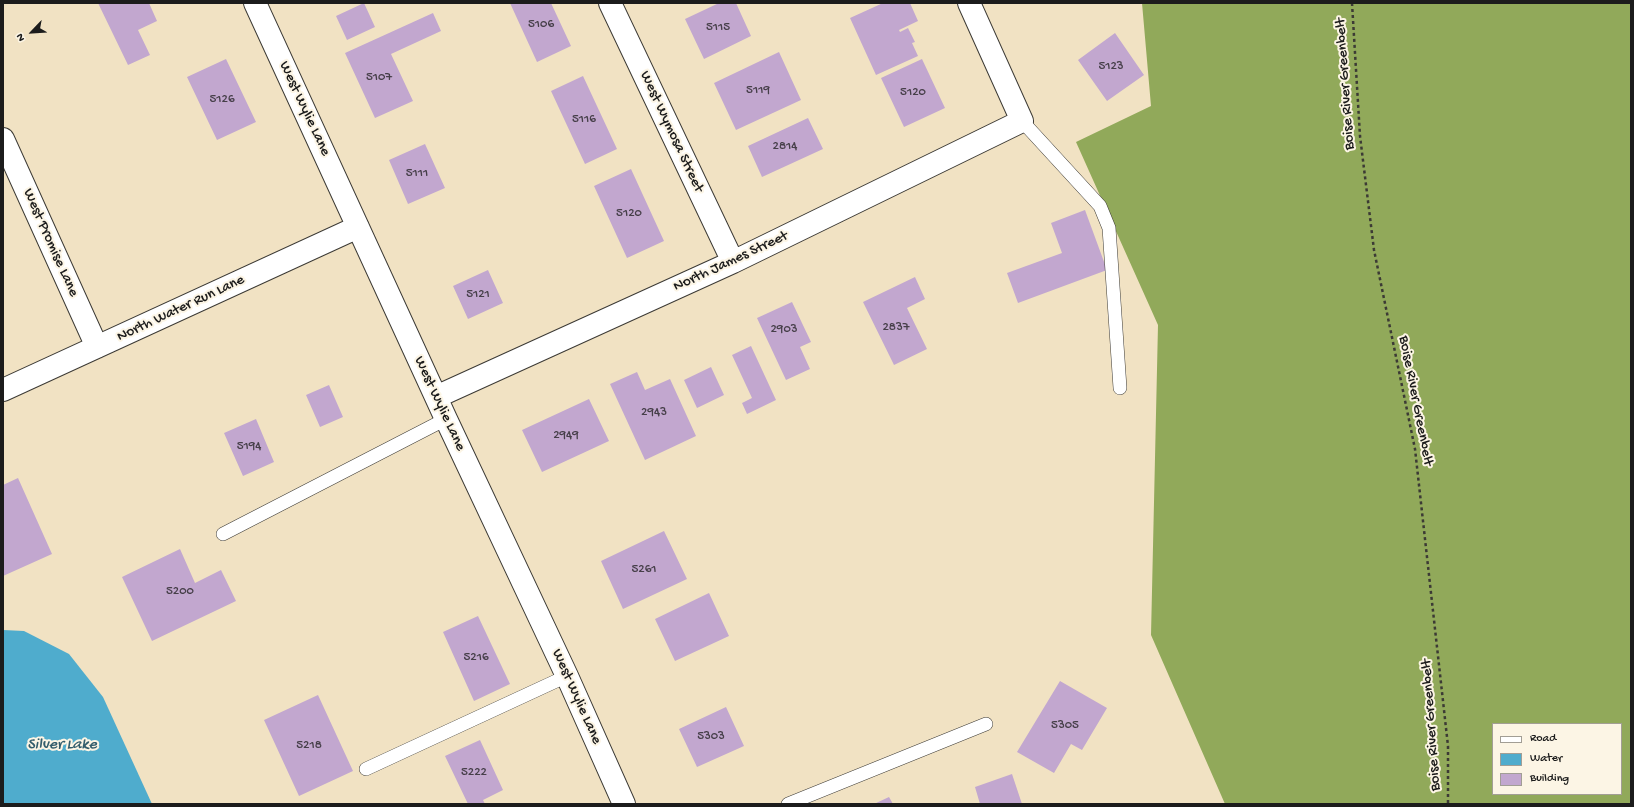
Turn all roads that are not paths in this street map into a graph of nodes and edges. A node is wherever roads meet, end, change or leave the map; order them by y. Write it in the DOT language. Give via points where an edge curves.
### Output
graph roads {
  1 [pos="255,3"];
  2 [pos="610,3"];
  3 [pos="969,3"];
  4 [pos="1022,121"];
  5 [pos="3,139"];
  6 [pos="358,227"];
  7 [pos="733,262"];
  8 [pos="97,347"];
  9 [pos="1120,388"];
  10 [pos="3,390"];
  11 [pos="436,398"];
  12 [pos="446,419"];
  13 [pos="223,534"];
  14 [pos="567,676"];
  15 [pos="986,724"];
  16 [pos="366,769"];
  17 [pos="624,804"];
  18 [pos="788,804"];
  1 -- 6 [label="street, West Wylie Lane"];
  2 -- 7 [label="street, West Wymosa Street"];
  3 -- 4 [label="street"];
  4 -- 7 [label="street, North James Street"];
  4 -- 9 [label="lane" via="1100,206 1109,228"];
  5 -- 8 [label="street, West Promise Lane"];
  6 -- 8 [label="street, North Water Run Lane"];
  6 -- 11 [label="street, West Wylie Lane"];
  7 -- 11 [label="street, North James Street"];
  8 -- 10 [label="street, North Water Run Lane"];
  11 -- 12 [label="street, West Wylie Lane"];
  12 -- 13 [label="lane"];
  12 -- 14 [label="street, West Wylie Lane"];
  14 -- 16 [label="lane"];
  14 -- 17 [label="street, West Wylie Lane"];
  15 -- 18 [label="lane"];
}
